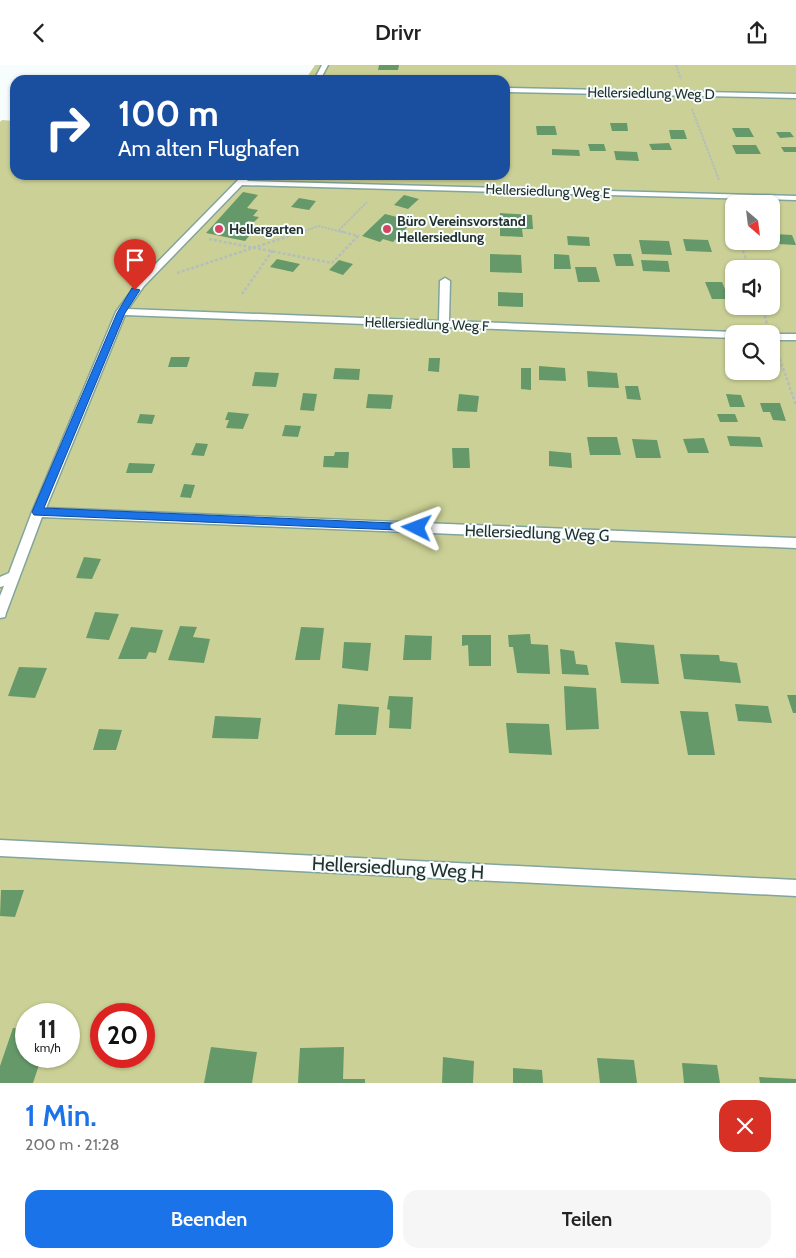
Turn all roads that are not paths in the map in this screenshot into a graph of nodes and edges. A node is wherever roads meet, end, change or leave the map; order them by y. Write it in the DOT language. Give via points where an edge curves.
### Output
graph roads {
  1 [pos="510,90"];
  2 [pos="796,97"];
  3 [pos="243,180"];
  4 [pos="264,180"];
  5 [pos="796,197"];
  6 [pos="445,281"];
  7 [pos="121,313"];
  8 [pos="444,325"];
  9 [pos="725,335"];
  10 [pos="780,337"];
  11 [pos="796,337"];
  12 [pos="38,512"];
  13 [pos="796,543"];
  14 [pos="15,576"];
  15 [pos="0,582"];
  16 [pos="0,613"];
  17 [pos="0,847"];
  18 [pos="796,888"];
  1 -- 2 [label="lane, Hellersiedlung Weg D"];
  3 -- 7 [label="lane" via="141,284"];
  4 -- 5 [label="lane, Hellersiedlung Weg E"];
  6 -- 8 [label="lane"];
  7 -- 8 [label="lane, Hellersiedlung Weg F"];
  7 -- 12 [label="lane"];
  8 -- 9 [label="lane, Hellersiedlung Weg F"];
  10 -- 11 [label="lane"];
  12 -- 13 [label="lane, Hellersiedlung Weg G"];
  12 -- 14 [label="lane"];
  14 -- 15 [label="lane"];
  14 -- 16 [label="lane"];
  17 -- 18 [label="lane, Hellersiedlung Weg H"];
}
